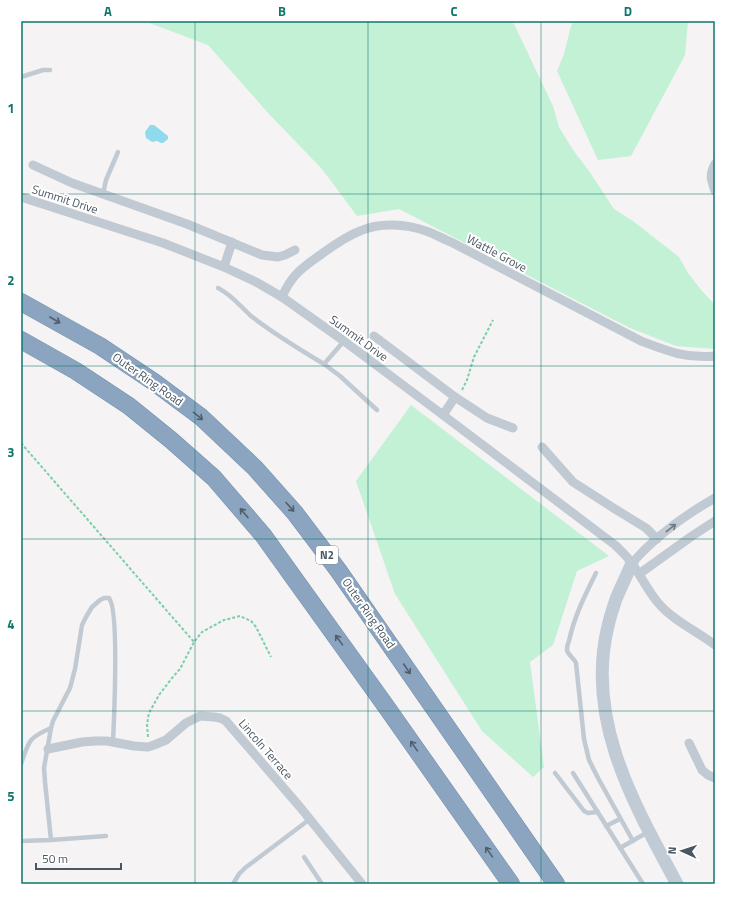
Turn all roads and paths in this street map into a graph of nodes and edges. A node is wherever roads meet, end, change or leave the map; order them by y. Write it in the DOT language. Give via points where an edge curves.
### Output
graph roads {
  1 [pos="50,70"];
  2 [pos="21,77"];
  3 [pos="118,152"];
  4 [pos="715,164"];
  5 [pos="33,165"];
  6 [pos="715,191"];
  7 [pos="103,194"];
  8 [pos="21,198"];
  9 [pos="232,242"];
  10 [pos="295,250"];
  11 [pos="224,267"];
  12 [pos="218,288"];
  13 [pos="282,297"];
  14 [pos="21,302"];
  15 [pos="493,320"];
  16 [pos="374,336"];
  17 [pos="21,340"];
  18 [pos="344,341"];
  19 [pos="715,356"];
  20 [pos="324,364"];
  21 [pos="455,397"];
  22 [pos="377,410"];
  23 [pos="443,415"];
  24 [pos="513,428"];
  25 [pos="21,443"];
  26 [pos="542,447"];
  27 [pos="715,498"];
  28 [pos="715,521"];
  29 [pos="657,539"];
  30 [pos="632,563"];
  31 [pos="596,573"];
  32 [pos="632,576"];
  33 [pos="194,642"];
  34 [pos="715,645"];
  35 [pos="271,657"];
  36 [pos="51,728"];
  37 [pos="113,742"];
  38 [pos="688,743"];
  39 [pos="148,747"];
  40 [pos="48,749"];
  41 [pos="21,764"];
  42 [pos="573,773"];
  43 [pos="555,774"];
  44 [pos="715,778"];
  45 [pos="598,812"];
  46 [pos="310,819"];
  47 [pos="620,819"];
  48 [pos="606,826"];
  49 [pos="649,832"];
  50 [pos="106,836"];
  51 [pos="51,840"];
  52 [pos="21,841"];
  53 [pos="632,841"];
  54 [pos="620,848"];
  55 [pos="304,857"];
  56 [pos="234,884"];
  57 [pos="322,884"];
  58 [pos="362,884"];
  59 [pos="511,884"];
  60 [pos="556,884"];
  61 [pos="642,884"];
  62 [pos="677,884"];
  1 -- 2 [label="lane"];
  3 -- 7 [label="lane"];
  4 -- 6 [label="street" via="711,173"];
  5 -- 7 [label="street"];
  7 -- 9 [label="street"];
  8 -- 11 [label="street, Summit Drive" via="163,243"];
  9 -- 10 [label="street" via="262,254 278,257"];
  9 -- 11 [label="street"];
  11 -- 13 [label="street, Summit Drive"];
  12 -- 20 [label="lane" via="274,332"];
  13 -- 18 [label="street, Summit Drive"];
  13 -- 19 [label="street, Wattle Grove" via="299,270 345,238 373,227 402,226 426,231 451,242 641,341 691,357"];
  14 -- 60 [label="highway, Outer Ring Road / N2, one-way" via="100,346 154,382 200,417 255,468 295,513 338,570"];
  15 -- 21 [label="path" via="474,357 463,389"];
  16 -- 21 [label="street"];
  59 -- 17 [label="highway, one-way" via="263,535 214,478 129,406 76,371"];
  18 -- 20 [label="lane"];
  18 -- 23 [label="street, Summit Drive"];
  20 -- 22 [label="lane"];
  21 -- 23 [label="street"];
  21 -- 24 [label="street" via="487,418"];
  23 -- 30 [label="street, Summit Drive" via="615,545"];
  25 -- 33 [label="path"];
  26 -- 29 [label="street" via="573,482 646,528"];
  29 -- 27 [label="street, one-way"];
  28 -- 32 [label="street"];
  29 -- 30 [label="street"];
  30 -- 32 [label="main road"];
  31 -- 47 [label="lane" via="575,618 567,650 576,663 584,739 589,760"];
  32 -- 34 [label="street" via="647,588 668,614"];
  32 -- 49 [label="main road" via="615,600 603,651 602,683 611,742 630,793"];
  33 -- 35 [label="path" via="202,632 224,620 240,616 251,621 256,627"];
  33 -- 39 [label="path" via="180,670 159,695 149,713"];
  36 -- 37 [label="lane" via="70,688 82,625 92,607 100,600 109,598 114,620"];
  36 -- 40 [label="lane"];
  36 -- 41 [label="lane" via="30,741"];
  37 -- 39 [label="street, Lincoln Terrace"];
  37 -- 40 [label="street, Lincoln Terrace" via="82,742"];
  38 -- 44 [label="street" via="702,770"];
  39 -- 46 [label="street, Lincoln Terrace" via="166,740 200,716 220,718 231,726"];
  40 -- 51 [label="lane" via="44,768"];
  42 -- 45 [label="lane"];
  43 -- 45 [label="lane" via="584,811"];
  45 -- 48 [label="lane"];
  46 -- 56 [label="lane" via="242,871"];
  46 -- 58 [label="street, Lincoln Terrace"];
  47 -- 48 [label="lane"];
  47 -- 53 [label="lane"];
  48 -- 54 [label="lane"];
  49 -- 53 [label="lane"];
  49 -- 62 [label="main road"];
  50 -- 51 [label="lane"];
  51 -- 52 [label="lane"];
  53 -- 54 [label="lane"];
  54 -- 61 [label="lane"];
  55 -- 57 [label="lane"];
}
